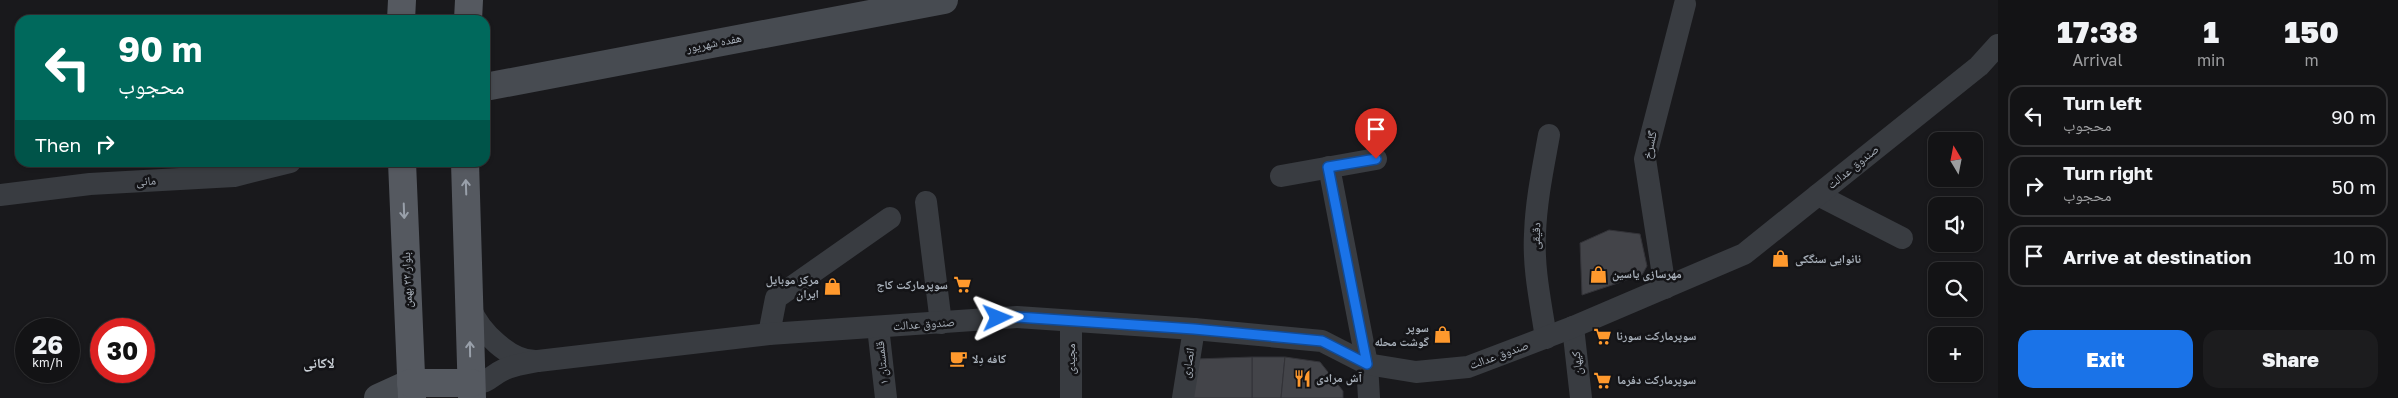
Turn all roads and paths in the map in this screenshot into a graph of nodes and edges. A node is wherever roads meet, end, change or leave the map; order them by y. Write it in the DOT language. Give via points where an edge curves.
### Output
graph roads {
  1 [pos="402,0"];
  2 [pos="469,0"];
  3 [pos="930,1"];
  4 [pos="1685,4"];
  5 [pos="401,15"];
  6 [pos="468,15"];
  7 [pos="1998,45"];
  8 [pos="490,86"];
  9 [pos="1549,135"];
  10 [pos="1376,159"];
  11 [pos="270,167"];
  12 [pos="402,167"];
  13 [pos="465,167"];
  14 [pos="1328,167"];
  15 [pos="1281,176"];
  16 [pos="0,195"];
  17 [pos="1818,195"];
  18 [pos="926,202"];
  19 [pos="890,218"];
  20 [pos="1902,238"];
  21 [pos="1665,288"];
  22 [pos="470,307"];
  23 [pos="1071,321"];
  24 [pos="941,323"];
  25 [pos="878,327"];
  26 [pos="1573,327"];
  27 [pos="1194,329"];
  28 [pos="769,334"];
  29 [pos="1546,338"];
  30 [pos="538,361"];
  31 [pos="1367,364"];
  32 [pos="411,390"];
  33 [pos="471,390"];
  34 [pos="378,398"];
  35 [pos="886,398"];
  36 [pos="1071,398"];
  37 [pos="1183,398"];
  38 [pos="1369,398"];
  39 [pos="1581,398"];
  1 -- 5 [label="main road"];
  2 -- 6 [label="main road"];
  3 -- 8 [label="main road, هفده شهریور"];
  4 -- 21 [label="street, گلسرخ" via="1645,159"];
  7 -- 17 [label="street, صندوق عدالت" via="1980,66"];
  9 -- 29 [label="street, دقیقی" via="1535,235 1535,266"];
  10 -- 14 [label="street"];
  11 -- 16 [label="street, مانی" via="234,176 90,184"];
  12 -- 32 [label="main road, بلوار ۲۲ بهمن, one-way"];
  22 -- 13 [label="main road, one-way"];
  14 -- 15 [label="street"];
  14 -- 31 [label="street"];
  17 -- 20 [label="street"];
  17 -- 21 [label="street, صندوق عدالت" via="1744,254"];
  18 -- 24 [label="street"];
  19 -- 28 [label="street" via="776,298"];
  21 -- 26 [label="street, صندوق عدالت"];
  22 -- 30 [label="street" via="483,328 498,343 519,358"];
  33 -- 22 [label="main road, one-way"];
  23 -- 24 [label="street, صندوق عدالت" via="1017,317"];
  23 -- 27 [label="street, صندوق عدالت"];
  23 -- 36 [label="street, مجیدی"];
  24 -- 25 [label="street, صندوق عدالت"];
  25 -- 28 [label="street, صندوق عدالت"];
  25 -- 35 [label="street, قلمستان ۱"];
  26 -- 29 [label="street, صندوق عدالت"];
  26 -- 39 [label="street, کیهان"];
  27 -- 31 [label="street, صندوق عدالت" via="1322,341"];
  27 -- 37 [label="street, انصاری"];
  28 -- 30 [label="street, صندوق عدالت"];
  29 -- 31 [label="street, صندوق عدالت" via="1468,367 1416,372"];
  30 -- 33 [label="street, صندوق عدالت" via="502,370"];
  31 -- 38 [label="street"];
  32 -- 33 [label="main road"];
  32 -- 34 [label="main road"];
}
